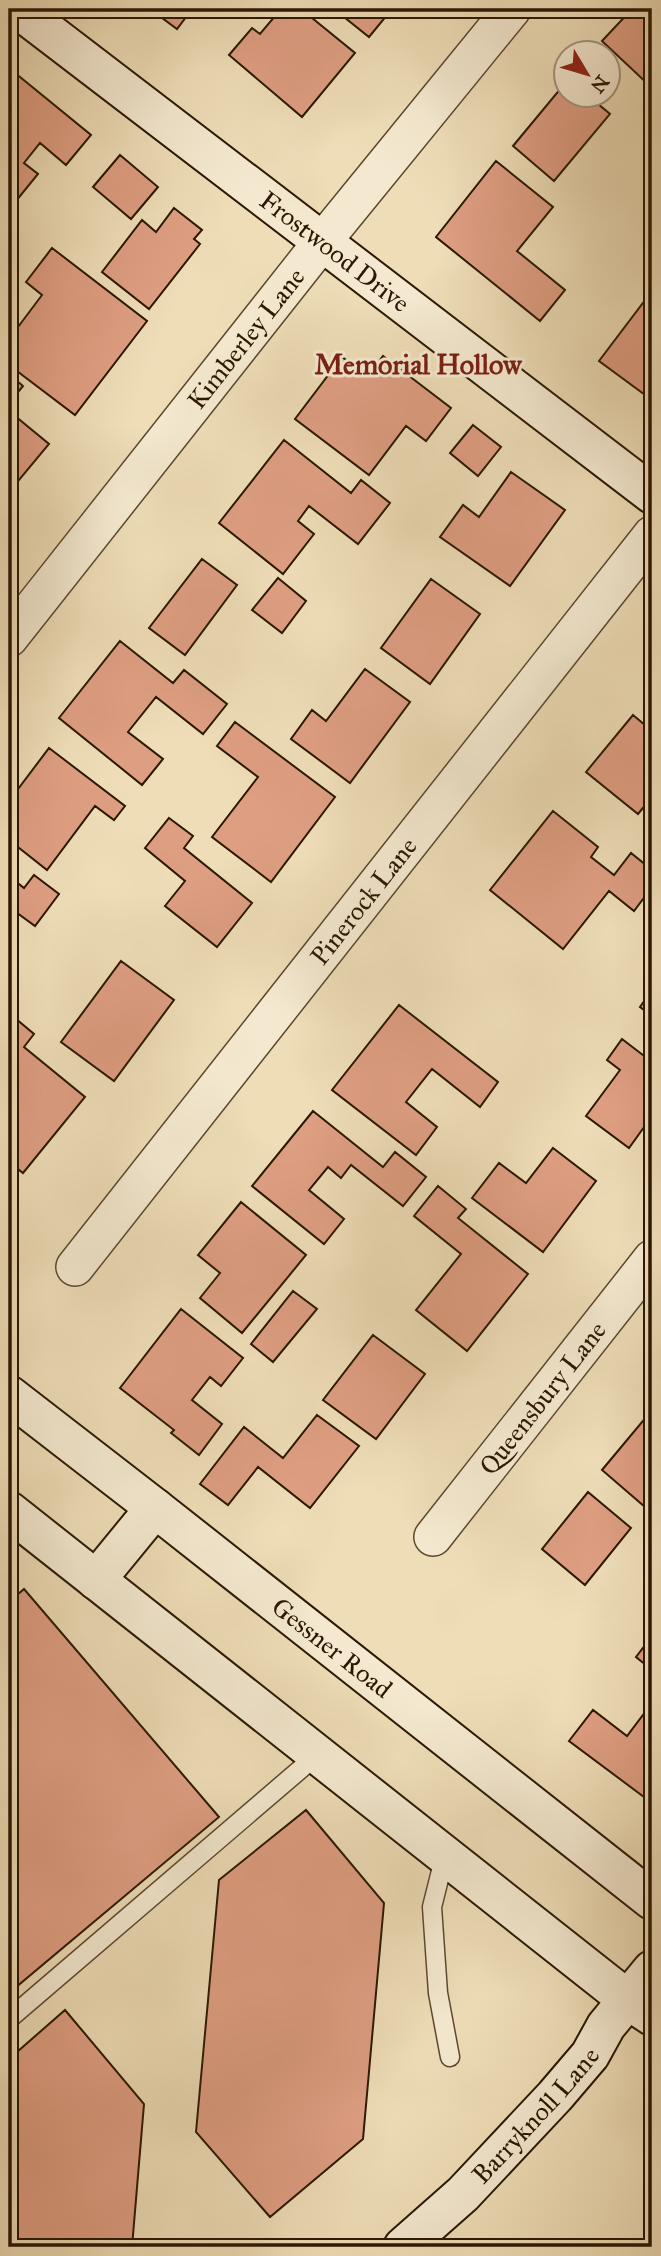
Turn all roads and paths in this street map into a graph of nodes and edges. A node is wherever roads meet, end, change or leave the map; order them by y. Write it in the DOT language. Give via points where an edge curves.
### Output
graph roads {
  1 [pos="18,9"];
  2 [pos="512,9"];
  3 [pos="321,242"];
  4 [pos="652,494"];
  5 [pos="652,535"];
  6 [pos="9,638"];
  7 [pos="652,1259"];
  8 [pos="75,1267"];
  9 [pos="9,1395"];
  10 [pos="155,1508"];
  11 [pos="9,1511"];
  12 [pos="433,1536"];
  13 [pos="96,1580"];
  14 [pos="317,1755"];
  15 [pos="445,1855"];
  16 [pos="652,1900"];
  17 [pos="652,1970"];
  18 [pos="640,2008"];
  19 [pos="9,2019"];
  20 [pos="450,2057"];
  21 [pos="404,2247"];
  1 -- 3 [label="main road, Frostwood Drive"];
  2 -- 3 [label="street, Kimberley Lane"];
  3 -- 4 [label="main road, Frostwood Drive"];
  3 -- 6 [label="street, Kimberley Lane"];
  5 -- 8 [label="street, Pinerock Lane"];
  7 -- 12 [label="street, Queensbury Lane"];
  9 -- 10 [label="main road, Gessner Road"];
  10 -- 13 [label="main road"];
  10 -- 16 [label="main road, Gessner Road"];
  11 -- 13 [label="main road"];
  13 -- 14 [label="main road"];
  14 -- 15 [label="main road"];
  14 -- 19 [label="lane"];
  15 -- 18 [label="main road"];
  15 -- 20 [label="lane" via="432,1907 438,1993"];
  17 -- 18 [label="main road, Barryknoll Lane"];
  18 -- 21 [label="main road, Barryknoll Lane" via="606,2026 590,2055 555,2096 463,2194"];
}
